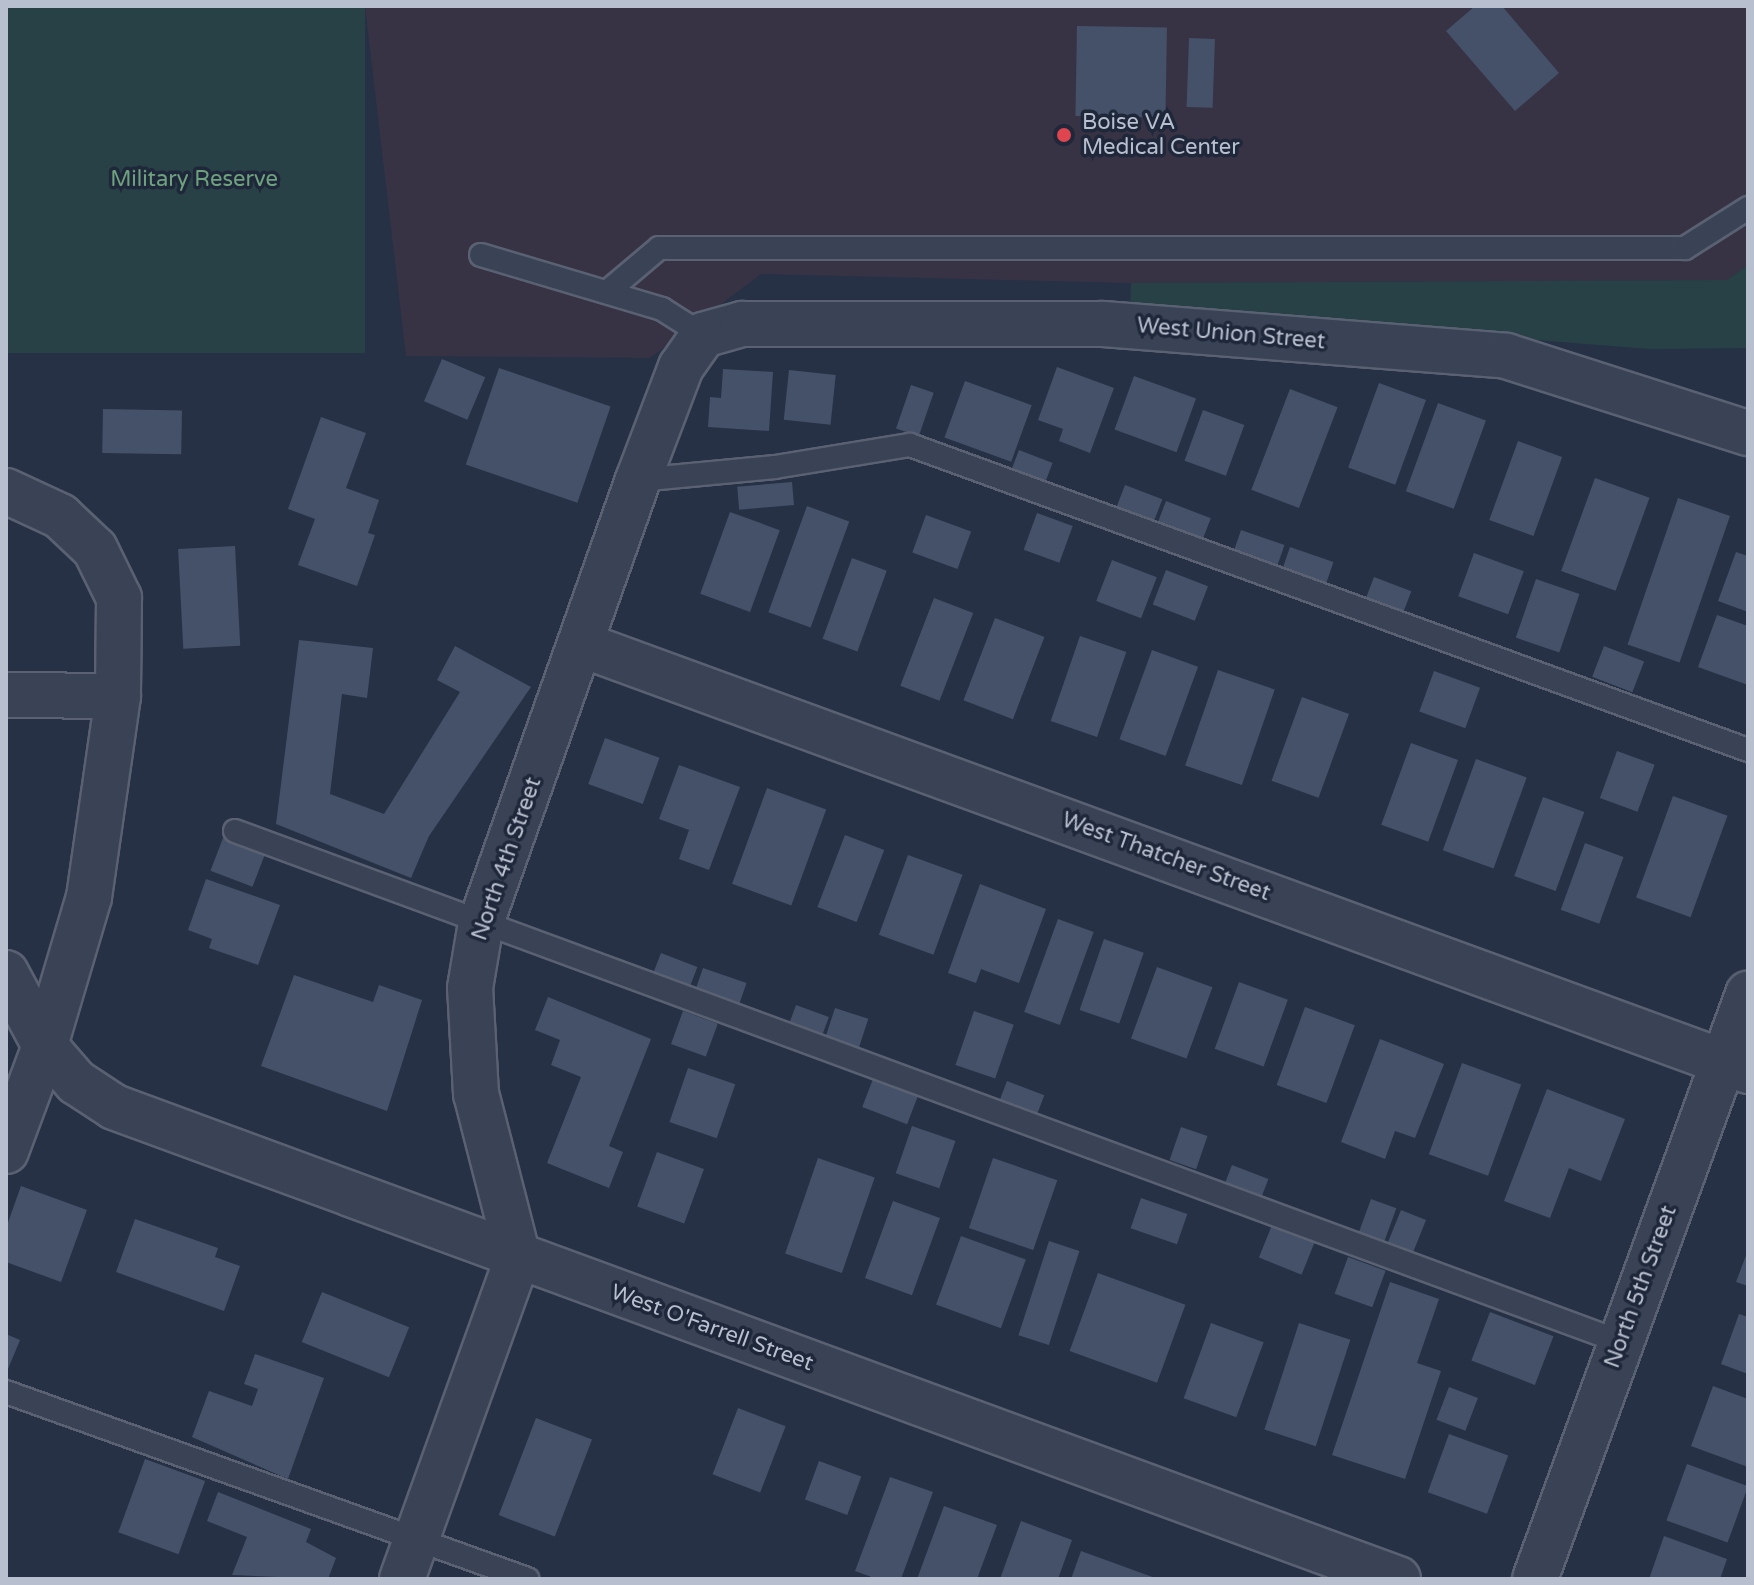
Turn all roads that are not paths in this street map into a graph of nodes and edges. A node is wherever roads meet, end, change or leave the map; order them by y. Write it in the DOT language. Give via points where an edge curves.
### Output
graph roads {
  1 [pos="1748,208"];
  2 [pos="481,255"];
  3 [pos="607,292"];
  4 [pos="703,335"];
  5 [pos="1748,433"];
  6 [pos="638,480"];
  7 [pos="6,491"];
  8 [pos="583,645"];
  9 [pos="6,695"];
  10 [pos="118,696"];
  11 [pos="1748,750"];
  12 [pos="235,831"];
  13 [pos="481,923"];
  14 [pos="6,973"];
  15 [pos="1748,994"];
  16 [pos="45,1046"];
  17 [pos="1736,1066"];
  18 [pos="6,1151"];
  19 [pos="518,1257"];
  20 [pos="1621,1342"];
  21 [pos="6,1392"];
  22 [pos="409,1559"];
  23 [pos="527,1579"];
  24 [pos="1398,1579"];
  25 [pos="1535,1579"];
  1 -- 3 [label="lane" via="1685,248 659,248"];
  2 -- 3 [label="lane"];
  3 -- 4 [label="lane" via="662,309"];
  4 -- 5 [label="street, West Union Street" via="742,324 1103,324 1506,356"];
  4 -- 6 [label="street, North 4th Street" via="681,367"];
  6 -- 8 [label="street, North 4th Street"];
  6 -- 11 [label="lane" via="775,467 910,445"];
  7 -- 10 [label="street" via="60,516 95,549 119,598"];
  8 -- 13 [label="street, North 4th Street"];
  8 -- 17 [label="street, West Thatcher Street"];
  9 -- 10 [label="street"];
  10 -- 16 [label="street" via="89,897"];
  12 -- 13 [label="lane"];
  13 -- 19 [label="street, North 4th Street" via="470,988 476,1094"];
  13 -- 20 [label="lane"];
  14 -- 16 [label="street, West O'Farrell Street"];
  15 -- 17 [label="street, North 5th Street"];
  16 -- 18 [label="street"];
  16 -- 19 [label="street, West O'Farrell Street" via="76,1082 114,1107"];
  17 -- 20 [label="street, North 5th Street"];
  19 -- 22 [label="street"];
  19 -- 24 [label="street, West O'Farrell Street"];
  20 -- 25 [label="street, North 5th Street"];
  21 -- 22 [label="lane"];
  22 -- 23 [label="lane"];
}
